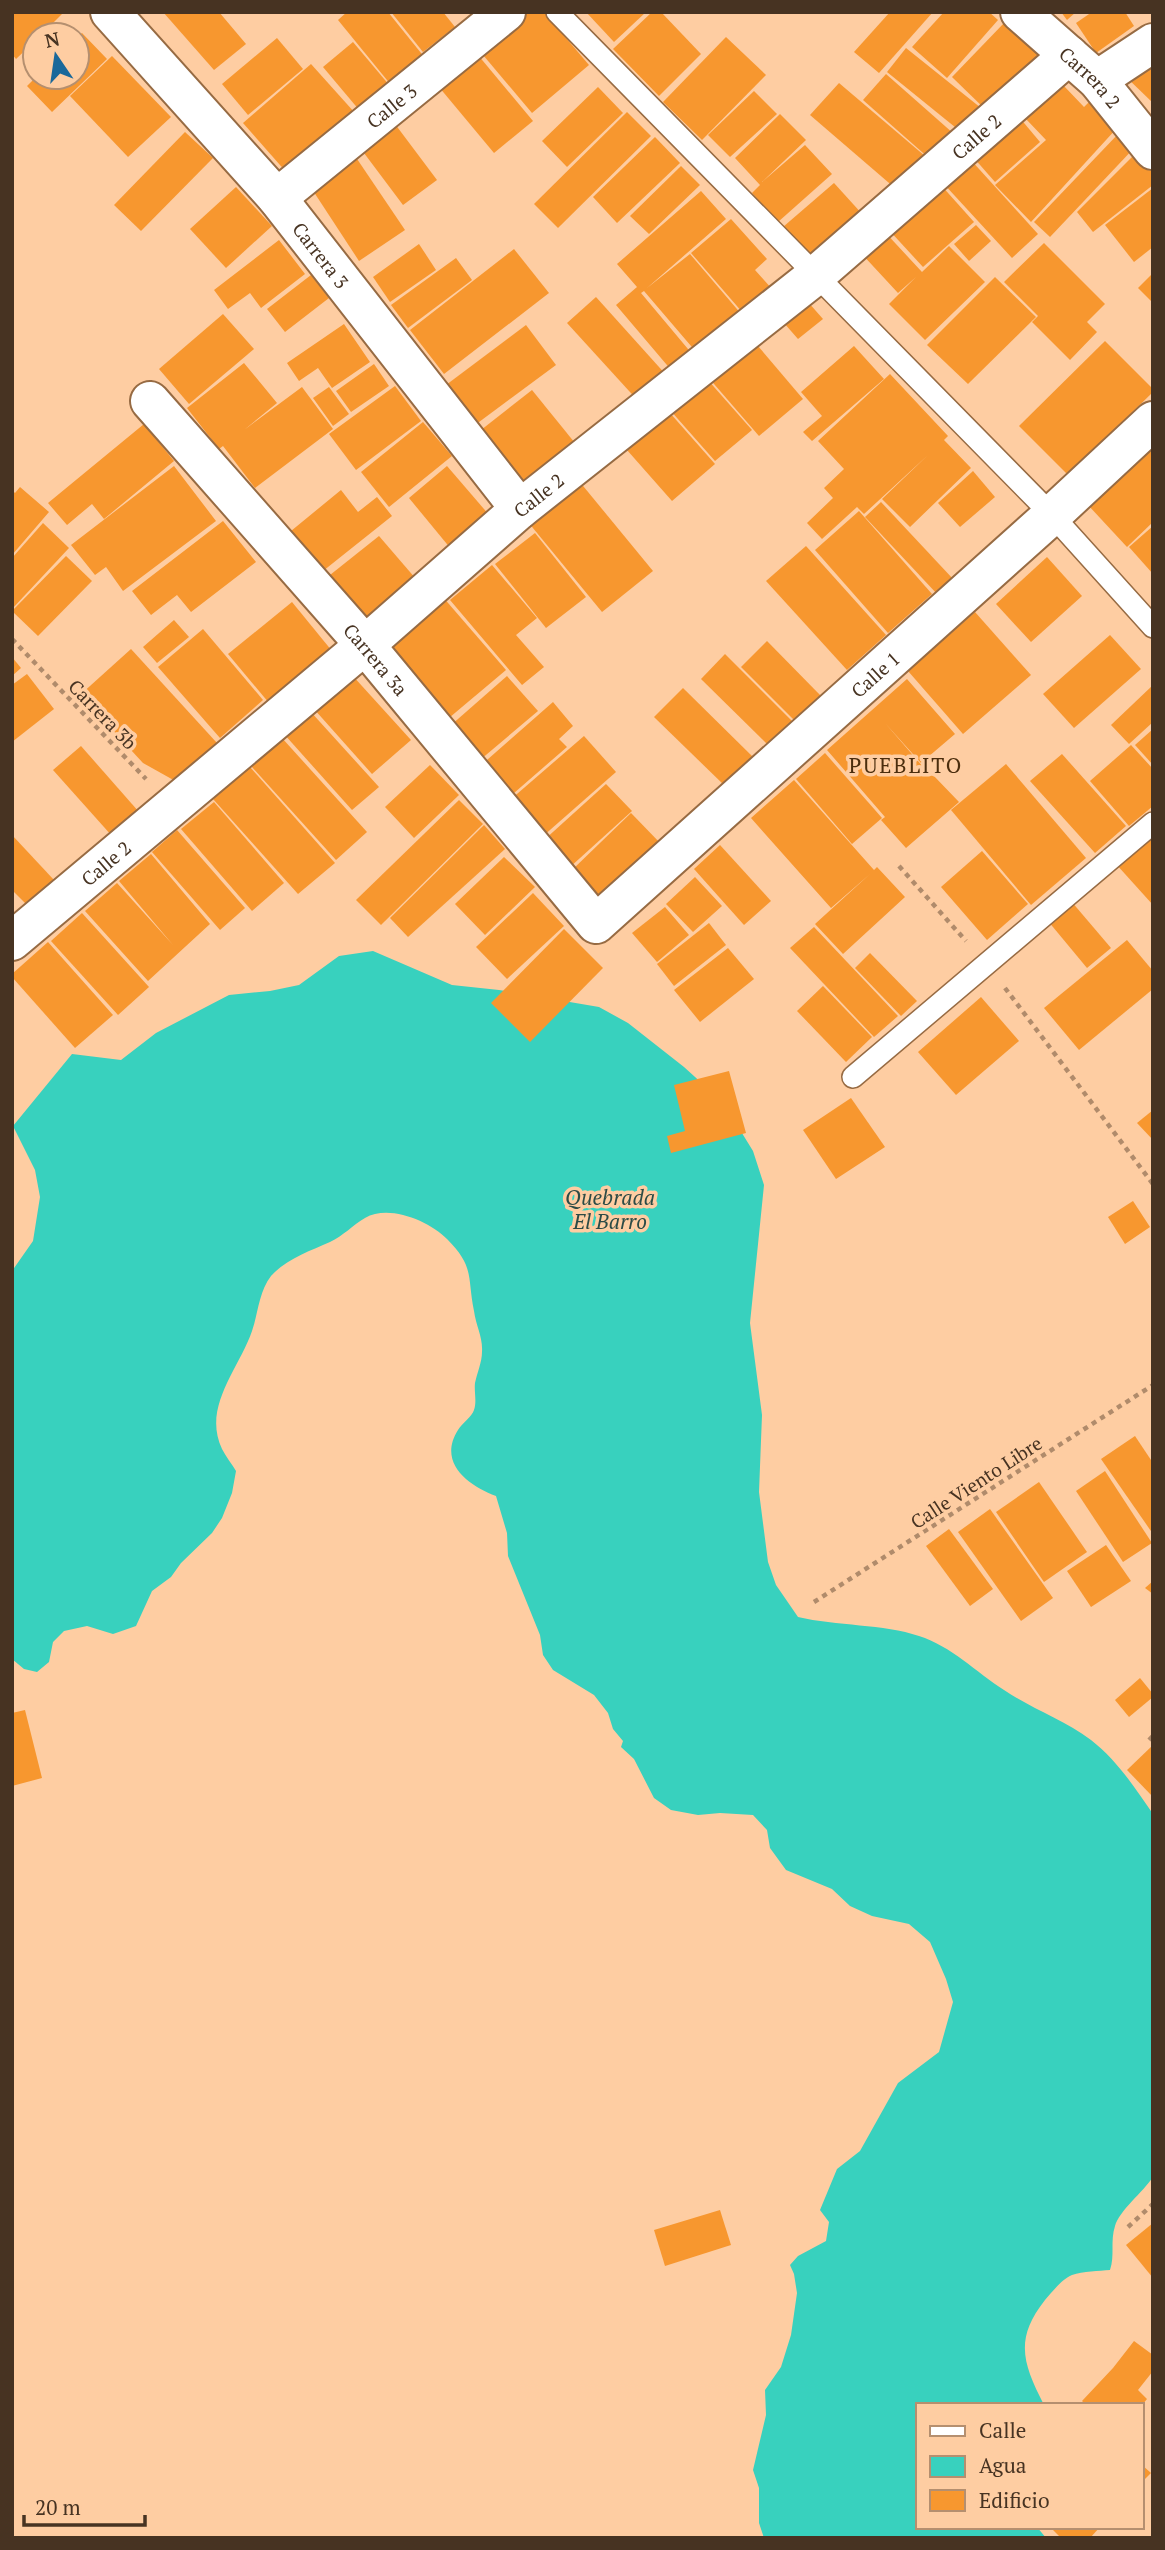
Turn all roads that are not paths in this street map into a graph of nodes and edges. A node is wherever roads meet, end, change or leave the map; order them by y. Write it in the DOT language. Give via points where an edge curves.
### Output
graph roads {
  1 [pos="110,12"];
  2 [pos="506,12"];
  3 [pos="557,12"];
  4 [pos="1020,12"];
  5 [pos="1153,43"];
  6 [pos="1069,55"];
  7 [pos="1097,80"];
  8 [pos="1153,150"];
  9 [pos="277,198"];
  10 [pos="816,276"];
  11 [pos="150,401"];
  12 [pos="1153,421"];
  13 [pos="520,509"];
  14 [pos="1052,515"];
  15 [pos="1153,627"];
  16 [pos="365,645"];
  17 [pos="1153,823"];
  18 [pos="596,924"];
  19 [pos="14,937"];
  20 [pos="853,1077"];
  1 -- 9 [label="street, Carrera 3"];
  2 -- 9 [label="street, Calle 3"];
  3 -- 10 [label="lane"];
  4 -- 6 [label="street, Carrera 2"];
  5 -- 7 [label="street"];
  6 -- 7 [label="street, Carrera 2"];
  6 -- 10 [label="street, Calle 2"];
  7 -- 8 [label="street, Carrera 2"];
  9 -- 13 [label="street, Carrera 3"];
  10 -- 13 [label="street, Calle 2"];
  10 -- 14 [label="lane"];
  11 -- 16 [label="street, Carrera 3a"];
  12 -- 14 [label="street, Calle 1"];
  13 -- 16 [label="street, Calle 2"];
  14 -- 15 [label="lane"];
  14 -- 18 [label="street, Calle 1"];
  16 -- 18 [label="street, Carrera 3a"];
  16 -- 19 [label="street, Calle 2"];
  17 -- 20 [label="lane"];
}
